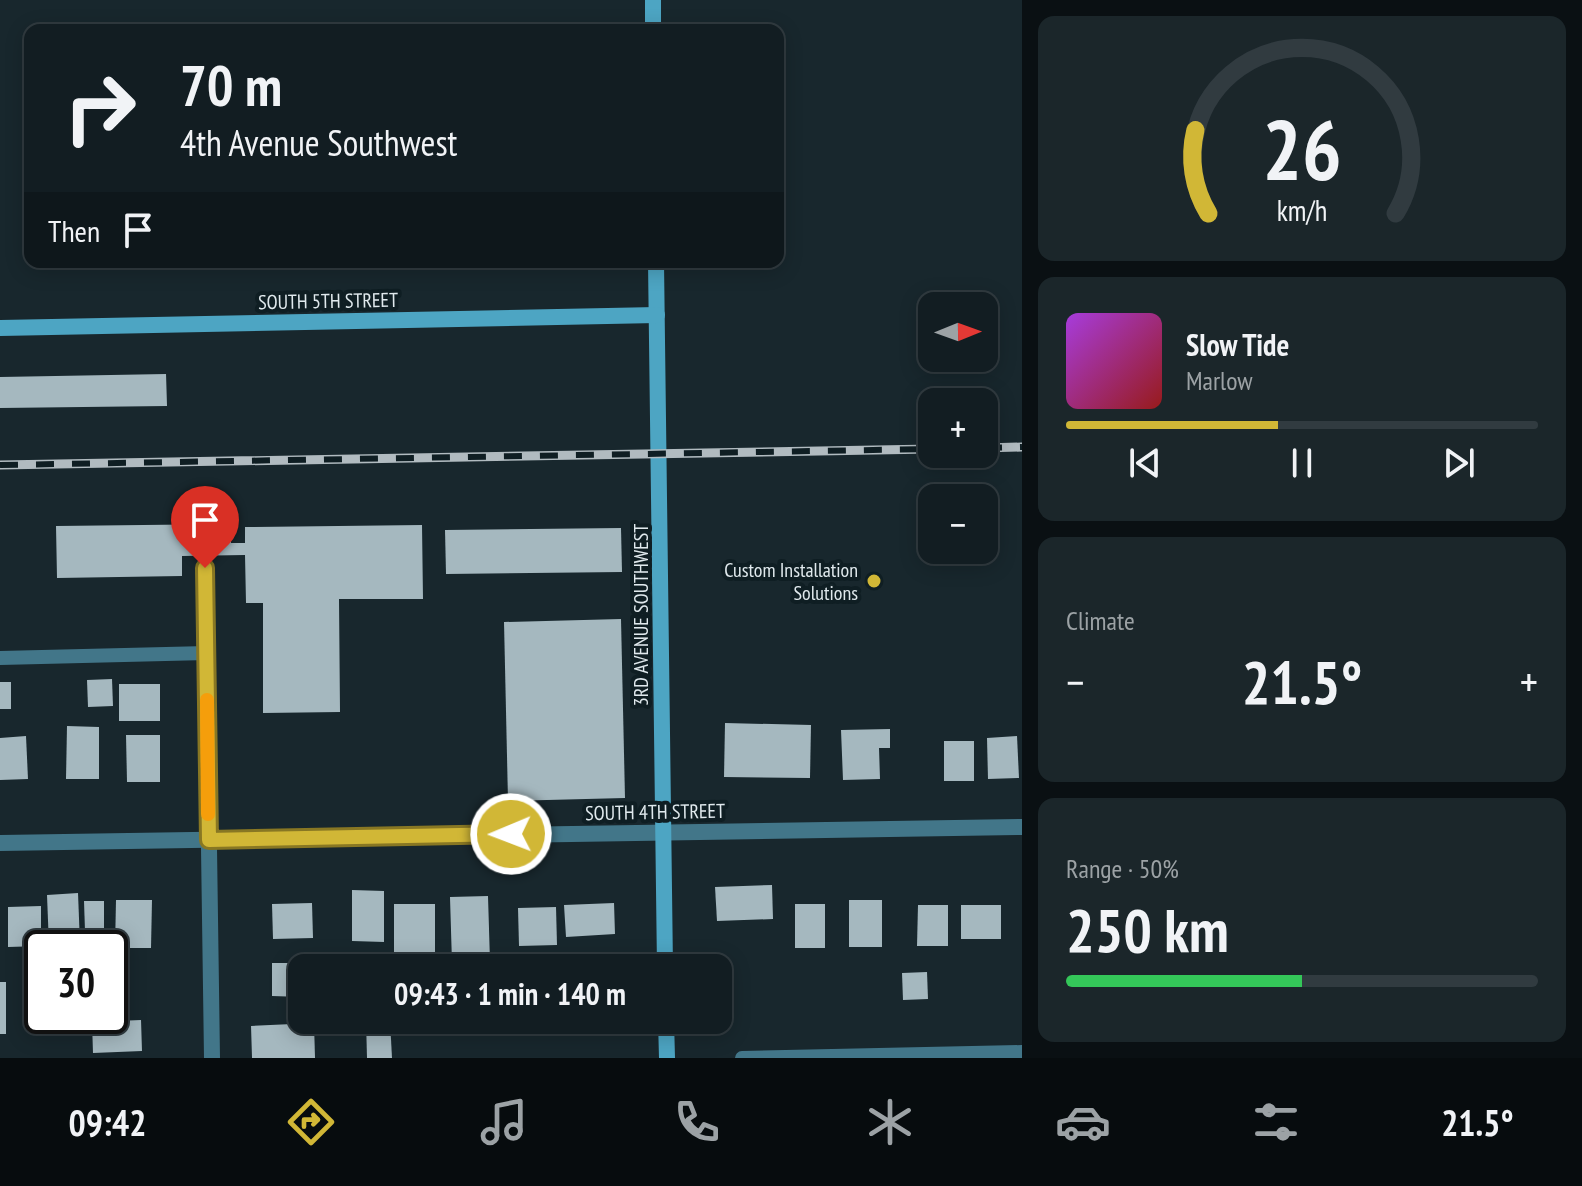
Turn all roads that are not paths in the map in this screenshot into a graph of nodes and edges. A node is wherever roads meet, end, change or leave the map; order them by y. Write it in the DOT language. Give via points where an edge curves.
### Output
graph roads {
  1 [pos="653,0"];
  2 [pos="653,24"];
  3 [pos="656,268"];
  4 [pos="657,315"];
  5 [pos="0,328"];
  6 [pos="205,568"];
  7 [pos="207,653"];
  8 [pos="0,658"];
  9 [pos="1022,827"];
  10 [pos="662,832"];
  11 [pos="209,840"];
  12 [pos="0,843"];
  13 [pos="665,954"];
  14 [pos="666,1034"];
  15 [pos="1022,1052"];
  16 [pos="212,1058"];
  17 [pos="667,1058"];
  18 [pos="742,1058"];
  1 -- 2 [label="street"];
  3 -- 4 [label="street, 3RD AVENUE SOUTHWEST"];
  4 -- 5 [label="street, SOUTH 5TH STREET"];
  4 -- 10 [label="street, 3RD AVENUE SOUTHWEST"];
  6 -- 7 [label="street"];
  7 -- 8 [label="lane"];
  7 -- 11 [label="street"];
  9 -- 10 [label="street, SOUTH 4TH STREET"];
  10 -- 11 [label="street, SOUTH 4TH STREET"];
  10 -- 13 [label="street, 3RD AVENUE SOUTHWEST"];
  11 -- 12 [label="street, SOUTH 4TH STREET"];
  11 -- 16 [label="street"];
  14 -- 17 [label="street"];
  15 -- 18 [label="lane"];
}
